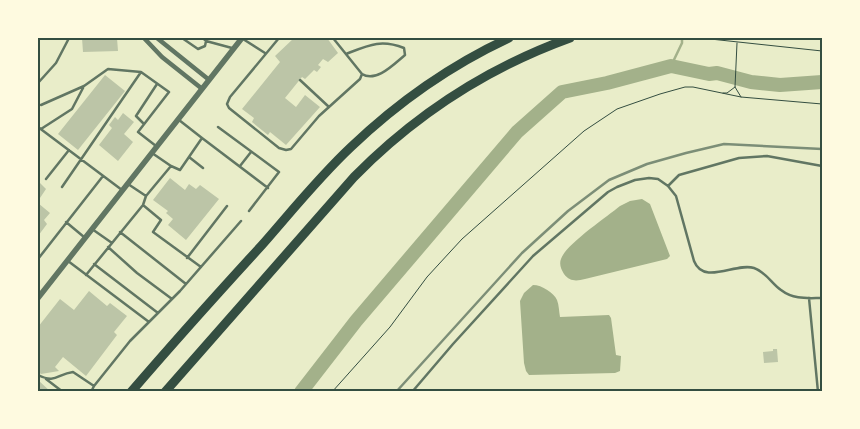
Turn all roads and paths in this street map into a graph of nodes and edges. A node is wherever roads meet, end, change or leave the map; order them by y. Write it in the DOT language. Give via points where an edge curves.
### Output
graph roads {
  1 [pos="68,38"];
  2 [pos="144,38"];
  3 [pos="157,38"];
  4 [pos="182,38"];
  5 [pos="203,38"];
  6 [pos="242,38"];
  7 [pos="280,38"];
  8 [pos="333,38"];
  9 [pos="508,38"];
  10 [pos="570,38"];
  11 [pos="700,38"];
  12 [pos="206,40"];
  13 [pos="737,44"];
  14 [pos="233,49"];
  15 [pos="822,51"];
  16 [pos="265,53"];
  17 [pos="346,54"];
  18 [pos="141,72"];
  19 [pos="362,74"];
  20 [pos="208,80"];
  21 [pos="300,80"];
  22 [pos="38,83"];
  23 [pos="157,84"];
  24 [pos="84,86"];
  25 [pos="735,87"];
  26 [pos="201,88"];
  27 [pos="720,93"];
  28 [pos="742,98"];
  29 [pos="822,104"];
  30 [pos="41,105"];
  31 [pos="329,107"];
  32 [pos="178,119"];
  33 [pos="144,124"];
  34 [pos="218,127"];
  35 [pos="39,128"];
  36 [pos="202,138"];
  37 [pos="156,146"];
  38 [pos="69,150"];
  39 [pos="151,152"];
  40 [pos="250,152"];
  41 [pos="189,157"];
  42 [pos="81,160"];
  43 [pos="170,166"];
  44 [pos="240,166"];
  45 [pos="822,166"];
  46 [pos="203,168"];
  47 [pos="103,176"];
  48 [pos="46,179"];
  49 [pos="127,184"];
  50 [pos="668,186"];
  51 [pos="62,187"];
  52 [pos="268,188"];
  53 [pos="122,190"];
  54 [pos="146,196"];
  55 [pos="143,205"];
  56 [pos="227,206"];
  57 [pos="249,211"];
  58 [pos="241,221"];
  59 [pos="66,222"];
  60 [pos="92,229"];
  61 [pos="120,232"];
  62 [pos="85,238"];
  63 [pos="112,243"];
  64 [pos="108,247"];
  65 [pos="186,258"];
  66 [pos="38,259"];
  67 [pos="67,261"];
  68 [pos="94,264"];
  69 [pos="201,267"];
  70 [pos="86,275"];
  71 [pos="186,284"];
  72 [pos="38,298"];
  73 [pos="809,298"];
  74 [pos="822,298"];
  75 [pos="172,299"];
  76 [pos="158,313"];
  77 [pos="149,322"];
  78 [pos="38,375"];
  79 [pos="45,378"];
  80 [pos="94,386"];
  81 [pos="62,392"];
  82 [pos="91,392"];
  83 [pos="131,392"];
  84 [pos="165,392"];
  85 [pos="332,392"];
  86 [pos="412,392"];
  87 [pos="818,392"];
  1 -- 22 [label="lane" via="56,62"];
  2 -- 26 [label="street"];
  3 -- 20 [label="street"];
  4 -- 12 [label="lane" via="198,50 206,46"];
  5 -- 12 [label="lane"];
  6 -- 14 [label="street"];
  6 -- 16 [label="lane"];
  7 -- 16 [label="lane"];
  8 -- 17 [label="lane"];
  9 -- 83 [label="highway" via="425,87 351,147"];
  10 -- 84 [label="highway" via="497,69 451,96 378,152"];
  11 -- 13 [label="path"];
  12 -- 14 [label="lane"];
  13 -- 15 [label="path"];
  13 -- 25 [label="path"];
  14 -- 20 [label="street"];
  16 -- 31 [label="lane" via="230,97 229,108 279,148 286,150 291,149"];
  17 -- 19 [label="lane"];
  17 -- 19 [label="lane" via="386,42 404,48 406,55 378,74 367,77"];
  18 -- 23 [label="lane"];
  18 -- 24 [label="lane" via="108,69"];
  18 -- 42 [label="lane"];
  19 -- 31 [label="lane" via="360,80"];
  20 -- 26 [label="street"];
  21 -- 31 [label="lane"];
  23 -- 33 [label="lane" via="136,116"];
  23 -- 33 [label="lane" via="169,92"];
  24 -- 30 [label="lane"];
  24 -- 35 [label="lane" via="72,109"];
  25 -- 27 [label="path" via="727,93"];
  25 -- 28 [label="path"];
  26 -- 32 [label="street"];
  27 -- 28 [label="path"];
  27 -- 85 [label="path" via="684,87 617,109 584,131 462,239"];
  28 -- 29 [label="path"];
  32 -- 36 [label="lane"];
  32 -- 37 [label="street"];
  33 -- 37 [label="lane" via="138,132"];
  34 -- 40 [label="lane"];
  35 -- 38 [label="lane"];
  36 -- 41 [label="lane"];
  36 -- 44 [label="lane"];
  37 -- 39 [label="street"];
  38 -- 42 [label="lane"];
  38 -- 48 [label="lane"];
  39 -- 43 [label="lane"];
  39 -- 49 [label="street"];
  40 -- 44 [label="lane"];
  40 -- 52 [label="lane" via="279,172"];
  41 -- 43 [label="lane" via="180,170"];
  41 -- 46 [label="lane"];
  42 -- 47 [label="lane"];
  42 -- 51 [label="lane"];
  43 -- 54 [label="lane"];
  44 -- 52 [label="lane"];
  45 -- 50 [label="lane" via="768,156 739,158 679,175"];
  47 -- 53 [label="lane"];
  47 -- 59 [label="lane"];
  49 -- 53 [label="street"];
  49 -- 54 [label="lane"];
  50 -- 73 [label="lane" via="676,196 697,268 717,273 754,268 772,279 781,290 796,298"];
  50 -- 86 [label="lane" via="658,180 635,180 608,192 533,256"];
  52 -- 57 [label="lane"];
  53 -- 60 [label="street"];
  54 -- 55 [label="lane"];
  55 -- 61 [label="lane"];
  55 -- 65 [label="lane" via="161,220 153,232"];
  56 -- 65 [label="lane"];
  58 -- 69 [label="lane"];
  59 -- 62 [label="lane"];
  59 -- 66 [label="lane"];
  60 -- 62 [label="street"];
  60 -- 63 [label="lane"];
  61 -- 63 [label="lane"];
  61 -- 71 [label="lane"];
  62 -- 67 [label="street"];
  63 -- 64 [label="lane"];
  64 -- 68 [label="lane"];
  64 -- 75 [label="lane"];
  65 -- 69 [label="lane"];
  67 -- 70 [label="lane"];
  67 -- 72 [label="street"];
  68 -- 70 [label="lane"];
  68 -- 76 [label="lane"];
  69 -- 71 [label="lane"];
  70 -- 77 [label="lane"];
  71 -- 75 [label="lane"];
  73 -- 74 [label="lane"];
  73 -- 87 [label="lane"];
  75 -- 76 [label="lane"];
  76 -- 77 [label="lane"];
  77 -- 80 [label="lane"];
  78 -- 79 [label="lane"];
  79 -- 80 [label="lane" via="58,378 73,372"];
  79 -- 81 [label="lane"];
  80 -- 82 [label="lane"];
}
